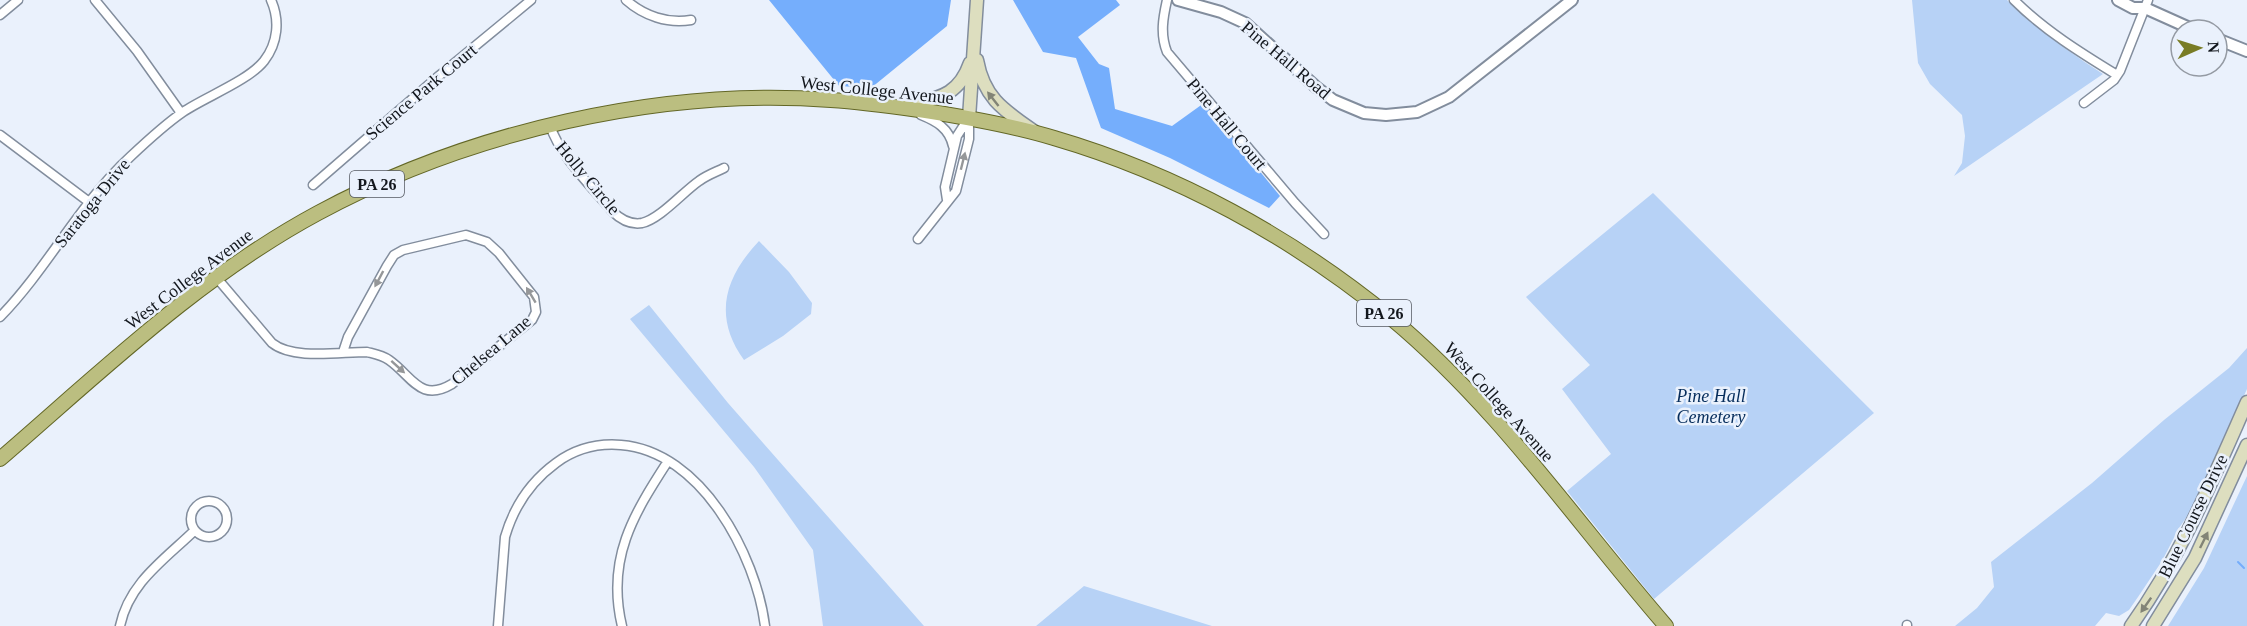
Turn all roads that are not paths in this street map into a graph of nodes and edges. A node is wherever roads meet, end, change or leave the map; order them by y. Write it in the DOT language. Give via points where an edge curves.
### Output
graph roads {
  1 [pos="18,0"];
  2 [pos="94,0"];
  3 [pos="271,0"];
  4 [pos="531,0"];
  5 [pos="626,0"];
  6 [pos="977,0"];
  7 [pos="1167,0"];
  8 [pos="1178,0"];
  9 [pos="1572,0"];
  10 [pos="2014,0"];
  11 [pos="2118,0"];
  12 [pos="2144,3"];
  13 [pos="0,15"];
  14 [pos="2172,18"];
  15 [pos="692,20"];
  16 [pos="2229,44"];
  17 [pos="974,47"];
  18 [pos="2247,51"];
  19 [pos="2117,75"];
  20 [pos="2084,103"];
  21 [pos="901,108"];
  22 [pos="181,113"];
  23 [pos="969,118"];
  24 [pos="550,125"];
  25 [pos="1037,133"];
  26 [pos="0,135"];
  27 [pos="954,151"];
  28 [pos="724,168"];
  29 [pos="313,185"];
  30 [pos="947,200"];
  31 [pos="89,202"];
  32 [pos="1324,234"];
  33 [pos="918,239"];
  34 [pos="216,277"];
  35 [pos="2,312"];
  36 [pos="343,352"];
  37 [pos="2247,402"];
  38 [pos="2247,445"];
  39 [pos="0,459"];
  40 [pos="669,461"];
  41 [pos="194,531"];
  42 [pos="120,626"];
  43 [pos="498,626"];
  44 [pos="622,626"];
  45 [pos="765,626"];
  46 [pos="1666,626"];
  47 [pos="2131,626"];
  48 [pos="2153,626"];
  1 -- 13 [label="street"];
  2 -- 22 [label="street"];
  3 -- 22 [label="street, Saratoga Drive" via="277,28 263,62"];
  4 -- 29 [label="street, Science Park Court"];
  5 -- 15 [label="street" via="663,20"];
  6 -- 17 [label="main road"];
  7 -- 32 [label="street, Pine Hall Court" via="1162,27 1167,51"];
  8 -- 9 [label="street, Pine Hall Road" via="1245,23 1333,100 1364,113 1386,115 1417,112 1449,97"];
  10 -- 19 [label="street" via="2075,49"];
  11 -- 12 [label="street" via="2133,8"];
  12 -- 14 [label="street"];
  12 -- 19 [label="street"];
  16 -- 18 [label="street"];
  17 -- 21 [label="main road" via="968,71 955,88 938,99"];
  17 -- 23 [label="main road"];
  25 -- 17 [label="main road, one-way" via="994,100 981,76"];
  19 -- 20 [label="street"];
  21 -- 23 [label="main road, West College Avenue / PA 26"];
  21 -- 24 [label="main road, West College Avenue / PA 26" via="830,99 699,101"];
  21 -- 27 [label="street" via="941,125 950,136"];
  22 -- 31 [label="street, Saratoga Drive" via="128,159"];
  23 -- 25 [label="main road, West College Avenue / PA 26"];
  23 -- 27 [label="street" via="957,136"];
  30 -- 23 [label="street, one-way" via="956,191 969,139"];
  24 -- 28 [label="street, Holly Circle" via="565,153 605,203 620,219 630,223 651,219 701,180"];
  24 -- 34 [label="main road, West College Avenue / PA 26" via="381,182 315,214"];
  25 -- 46 [label="main road, West College Avenue / PA 26" via="1194,191 1300,251 1362,296 1436,357 1490,412"];
  26 -- 31 [label="street"];
  27 -- 30 [label="street" via="945,187"];
  30 -- 33 [label="street"];
  31 -- 35 [label="street, Saratoga Drive" via="19,297"];
  34 -- 36 [label="street, Chelsea Lane" via="279,348 293,353"];
  34 -- 39 [label="main road, West College Avenue / PA 26" via="152,326"];
  36 -- 36 [label="street, Chelsea Lane, one-way" via="382,356 423,389 436,391 452,384 532,320 535,300 499,253 481,239 460,236 403,250 387,266"];
  37 -- 47 [label="main road, Blue Course Drive, one-way" via="2181,547"];
  48 -- 38 [label="main road, Blue Course Drive, one-way" via="2195,558"];
  40 -- 43 [label="street" via="640,448 602,445 567,456 536,479 515,509 505,537"];
  40 -- 44 [label="street" via="636,512 624,544 618,580"];
  40 -- 45 [label="street" via="704,492 730,527 750,566"];
  41 -- 41 [label="street" via="207,538 221,533 227,521 221,506 210,501 195,507 190,519"];
  41 -- 42 [label="street" via="140,581 128,600"];
}
